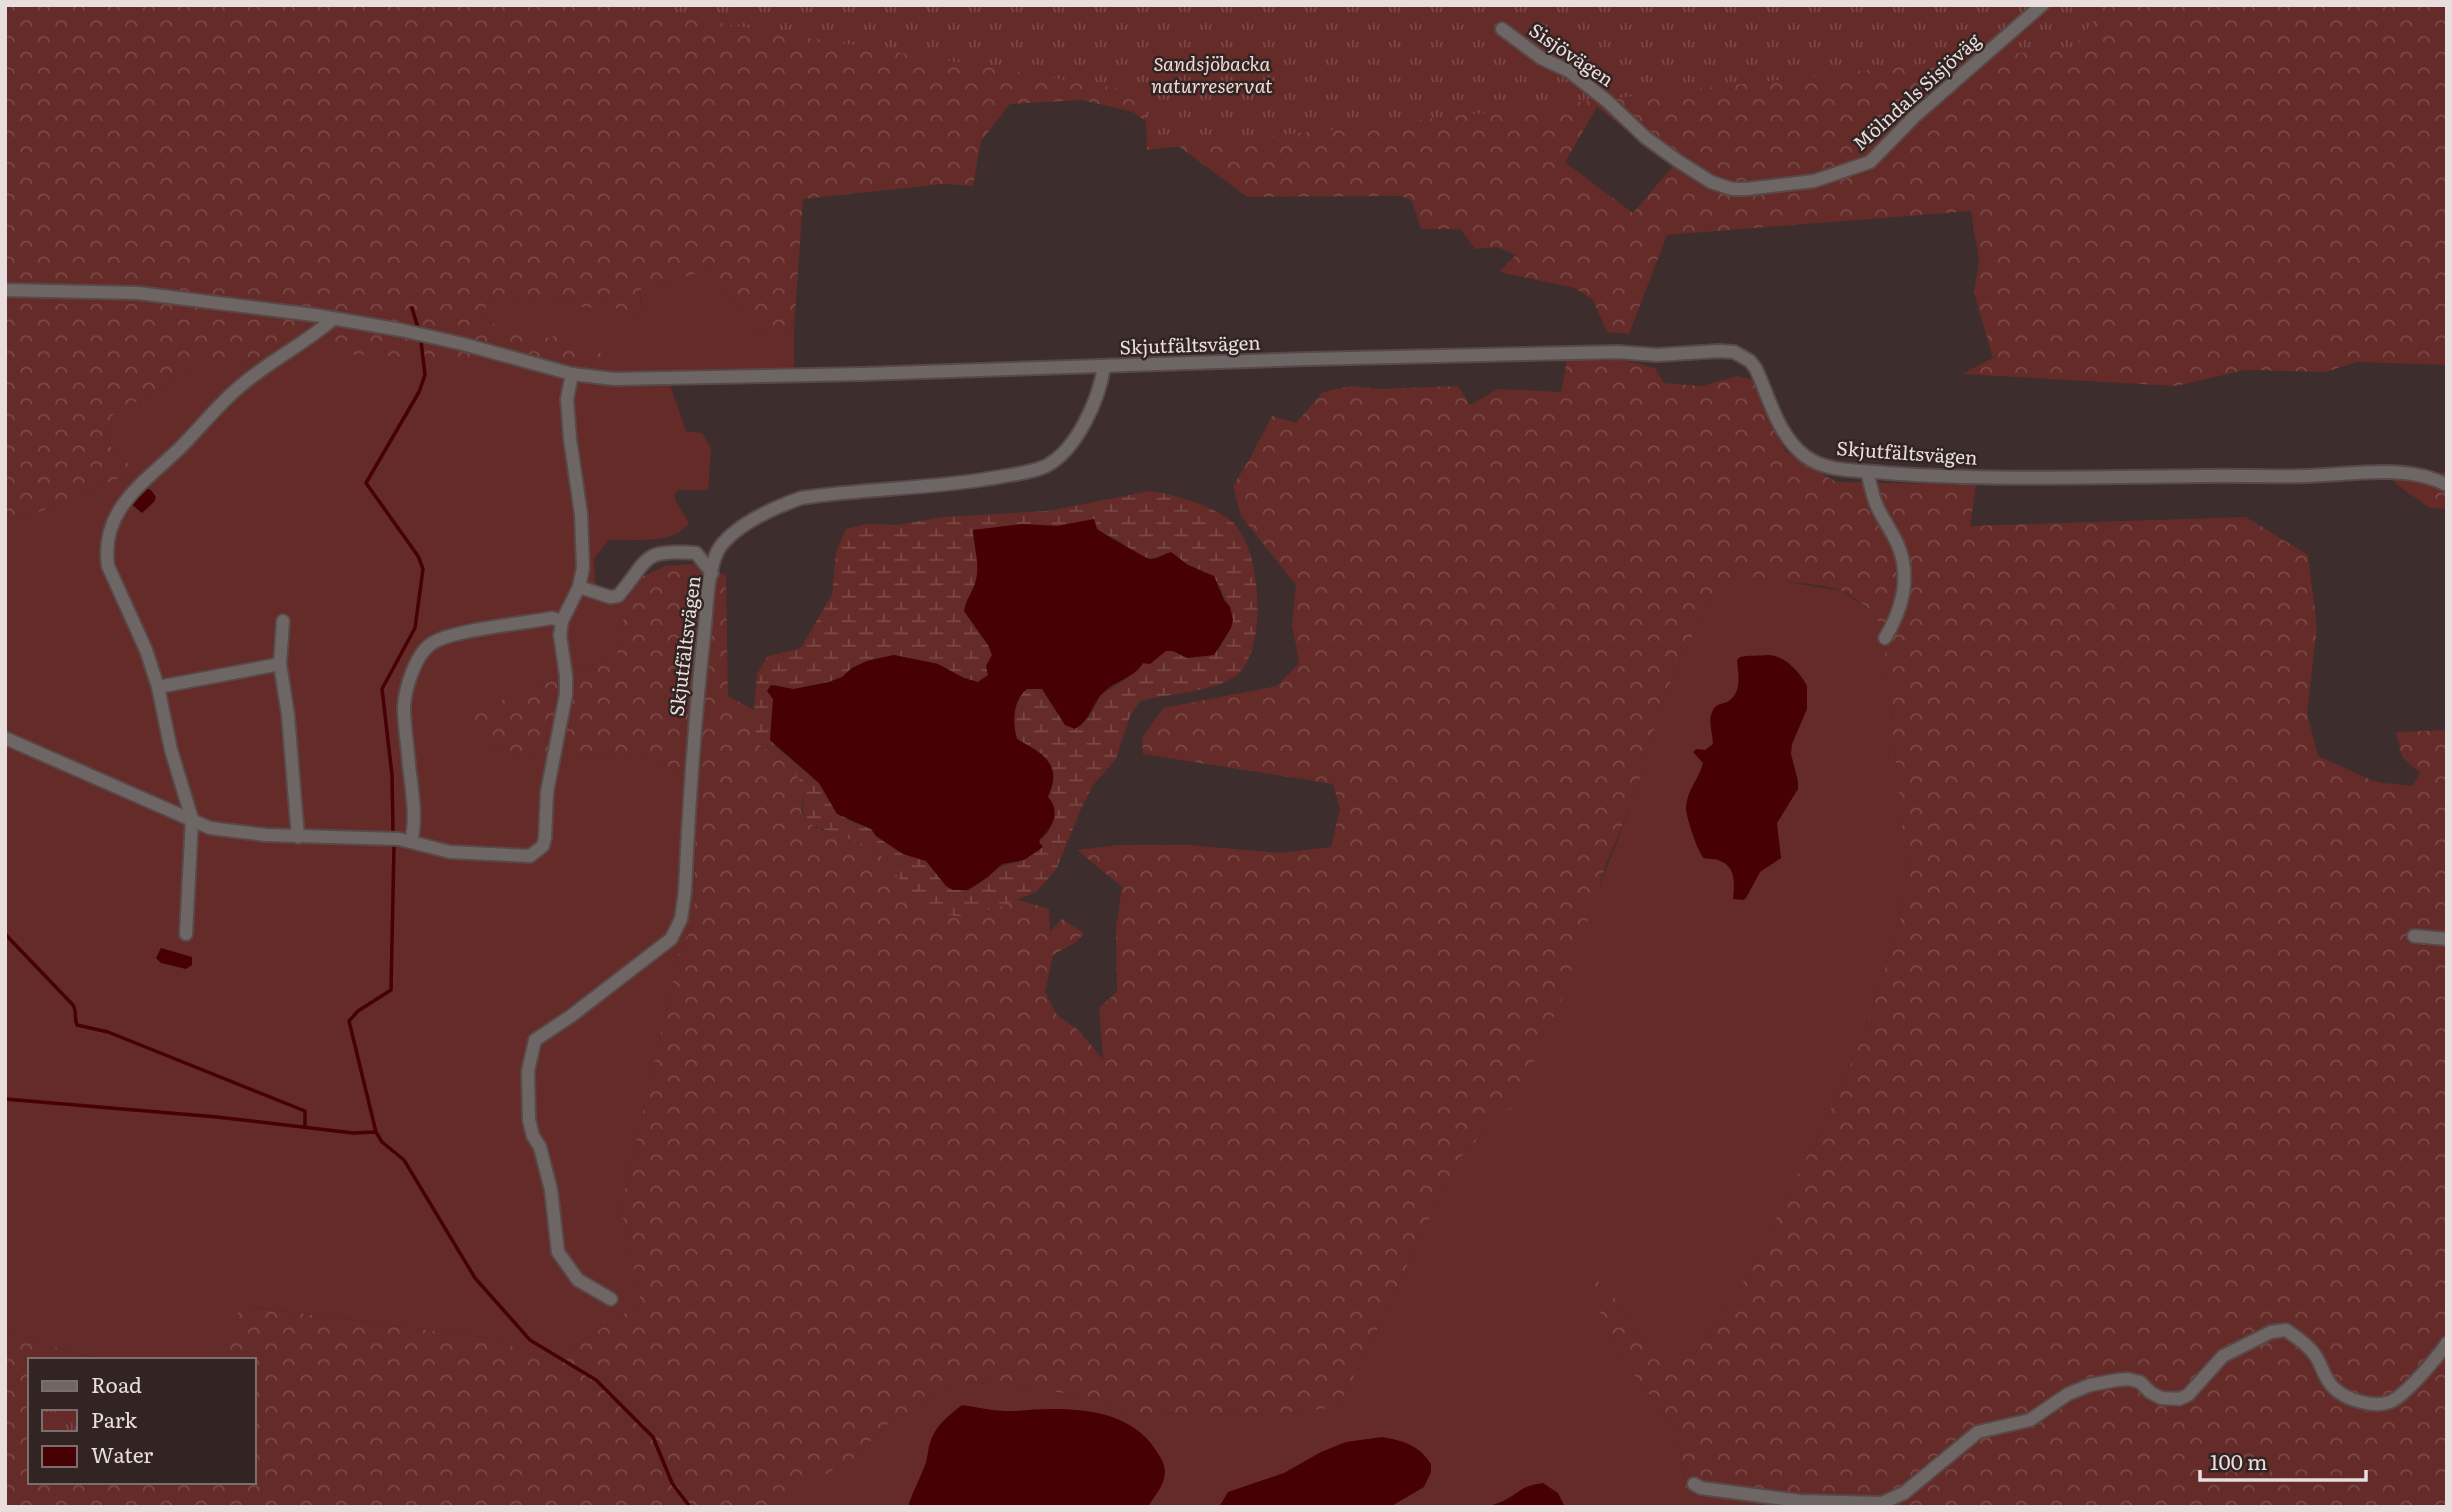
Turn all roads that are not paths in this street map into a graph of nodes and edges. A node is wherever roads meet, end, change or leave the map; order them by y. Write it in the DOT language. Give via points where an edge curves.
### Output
graph roads {
  1 [pos="2042,5"];
  2 [pos="1502,29"];
  3 [pos="1618,112"];
  4 [pos="5,290"];
  5 [pos="332,320"];
  6 [pos="1104,367"];
  7 [pos="572,374"];
  8 [pos="1867,472"];
  9 [pos="2447,485"];
  10 [pos="712,573"];
  11 [pos="579,587"];
  12 [pos="283,621"];
  13 [pos="562,621"];
  14 [pos="1885,638"];
  15 [pos="279,664"];
  16 [pos="158,687"];
  17 [pos="5,738"];
  18 [pos="192,819"];
  19 [pos="298,837"];
  20 [pos="411,842"];
  21 [pos="186,934"];
  22 [pos="2414,936"];
  23 [pos="2447,939"];
  24 [pos="611,1299"];
  25 [pos="2447,1343"];
  26 [pos="1694,1484"];
  1 -- 3 [label="street, Mölndals Sisjöväg" via="1915,116 1870,162 1814,181 1746,189 1710,182 1646,138"];
  2 -- 3 [label="street, Sisjövägen" via="1541,58 1569,71"];
  4 -- 5 [label="street" via="138,293"];
  5 -- 7 [label="street" via="401,330"];
  5 -- 16 [label="street" via="227,398 144,480 113,521 107,538 108,566"];
  6 -- 7 [label="street" via="633,380"];
  6 -- 8 [label="street, Skjutfältsvägen" via="1734,352 1756,369 1788,439 1804,456 1840,469"];
  6 -- 10 [label="street, Skjutfältsvägen" via="1076,438 1047,465 981,481 801,498 733,533 719,549"];
  7 -- 11 [label="street" via="567,399 581,513"];
  8 -- 9 [label="street, Skjutfältsvägen" via="2036,478 2388,473 2418,475"];
  8 -- 14 [label="street" via="1875,503 1905,565 1904,594"];
  10 -- 11 [label="street" via="696,553 656,553 646,558 618,596"];
  10 -- 24 [label="street, Skjutfältsvägen" via="695,710 681,919 671,939 535,1040 528,1071 529,1120 551,1190 558,1252 578,1280"];
  11 -- 13 [label="street"];
  12 -- 15 [label="street"];
  13 -- 20 [label="street" via="552,618 452,634 424,651 410,679 404,707"];
  13 -- 20 [label="street" via="566,694 542,846 530,856 450,852"];
  15 -- 16 [label="street"];
  15 -- 19 [label="street"];
  16 -- 18 [label="street"];
  17 -- 18 [label="street"];
  18 -- 19 [label="street" via="209,828"];
  18 -- 21 [label="street"];
  19 -- 20 [label="street"];
  22 -- 23 [label="street"];
  25 -- 26 [label="street" via="2426,1370 2392,1401 2383,1403 2356,1400 2336,1390 2315,1354 2286,1330 2272,1332 2223,1356 2179,1399 2161,1398 2128,1379 2090,1385 2030,1420 1978,1432 1904,1493 1882,1503 1800,1501"];
}
